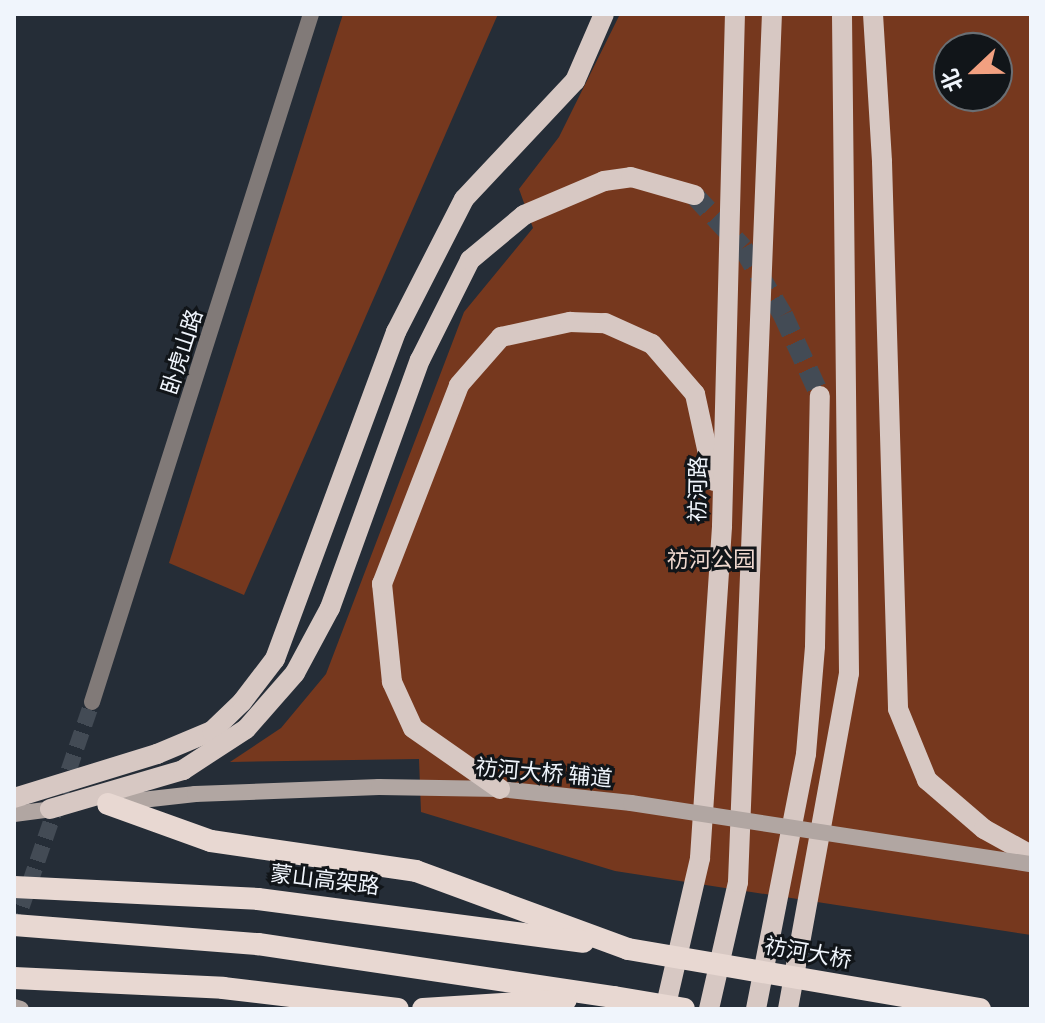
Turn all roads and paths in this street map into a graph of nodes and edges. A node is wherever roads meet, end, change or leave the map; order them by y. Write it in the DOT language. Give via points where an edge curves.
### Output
graph roads {
  1 [pos="311,14"];
  2 [pos="604,14"];
  3 [pos="735,14"];
  4 [pos="772,14"];
  5 [pos="842,14"];
  6 [pos="873,14"];
  7 [pos="694,195"];
  8 [pos="820,396"];
  9 [pos="722,526"];
  10 [pos="92,702"];
  11 [pos="500,789"];
  12 [pos="14,798"];
  13 [pos="108,804"];
  14 [pos="50,809"];
  15 [pos="14,814"];
  16 [pos="1031,855"];
  17 [pos="1031,864"];
  18 [pos="14,887"];
  19 [pos="14,925"];
  20 [pos="628,949"];
  21 [pos="14,978"];
  22 [pos="614,997"];
  23 [pos="14,1007"];
  24 [pos="21,1009"];
  25 [pos="398,1009"];
  26 [pos="423,1009"];
  27 [pos="665,1009"];
  28 [pos="684,1009"];
  29 [pos="709,1009"];
  30 [pos="756,1009"];
  31 [pos="788,1009"];
  32 [pos="980,1009"];
  1 -- 10 [label="street, 卧虎山路"];
  2 -- 12 [label="main road" via="575,81 464,199 396,332 275,659 212,731"];
  3 -- 9 [label="main road, 祊河路"];
  4 -- 29 [label="main road" via="738,882"];
  5 -- 31 [label="main road" via="849,673"];
  6 -- 16 [label="main road" via="898,709 927,780 984,829"];
  7 -- 14 [label="main road" via="631,177 604,181 524,215 470,260 420,360 330,608 295,673 246,729 183,770"];
  8 -- 30 [label="main road" via="815,646 806,754"];
  9 -- 11 [label="main road" via="695,394 652,344 605,323 570,322 501,337 459,385 382,584 392,682 413,728"];
  9 -- 27 [label="main road, 祊河路" via="700,858"];
  11 -- 13 [label="main road, 祊河大桥 辅道" via="195,794"];
  11 -- 17 [label="main road, 祊河大桥 辅道, bridge" via="631,803"];
  13 -- 14 [label="main road, 祊河大桥 辅道"];
  13 -- 20 [label="highway" via="211,841 416,871"];
  14 -- 15 [label="main road, 祊河大桥 辅道"];
  18 -- 20 [label="highway, 蒙山高架路, bridge" via="258,899"];
  19 -- 22 [label="highway, bridge" via="258,944"];
  20 -- 32 [label="highway, 祊河大桥, bridge"];
  21 -- 25 [label="highway" via="223,988"];
  22 -- 26 [label="highway"];
  22 -- 28 [label="highway, bridge"];
  23 -- 24 [label="main road"];
}
